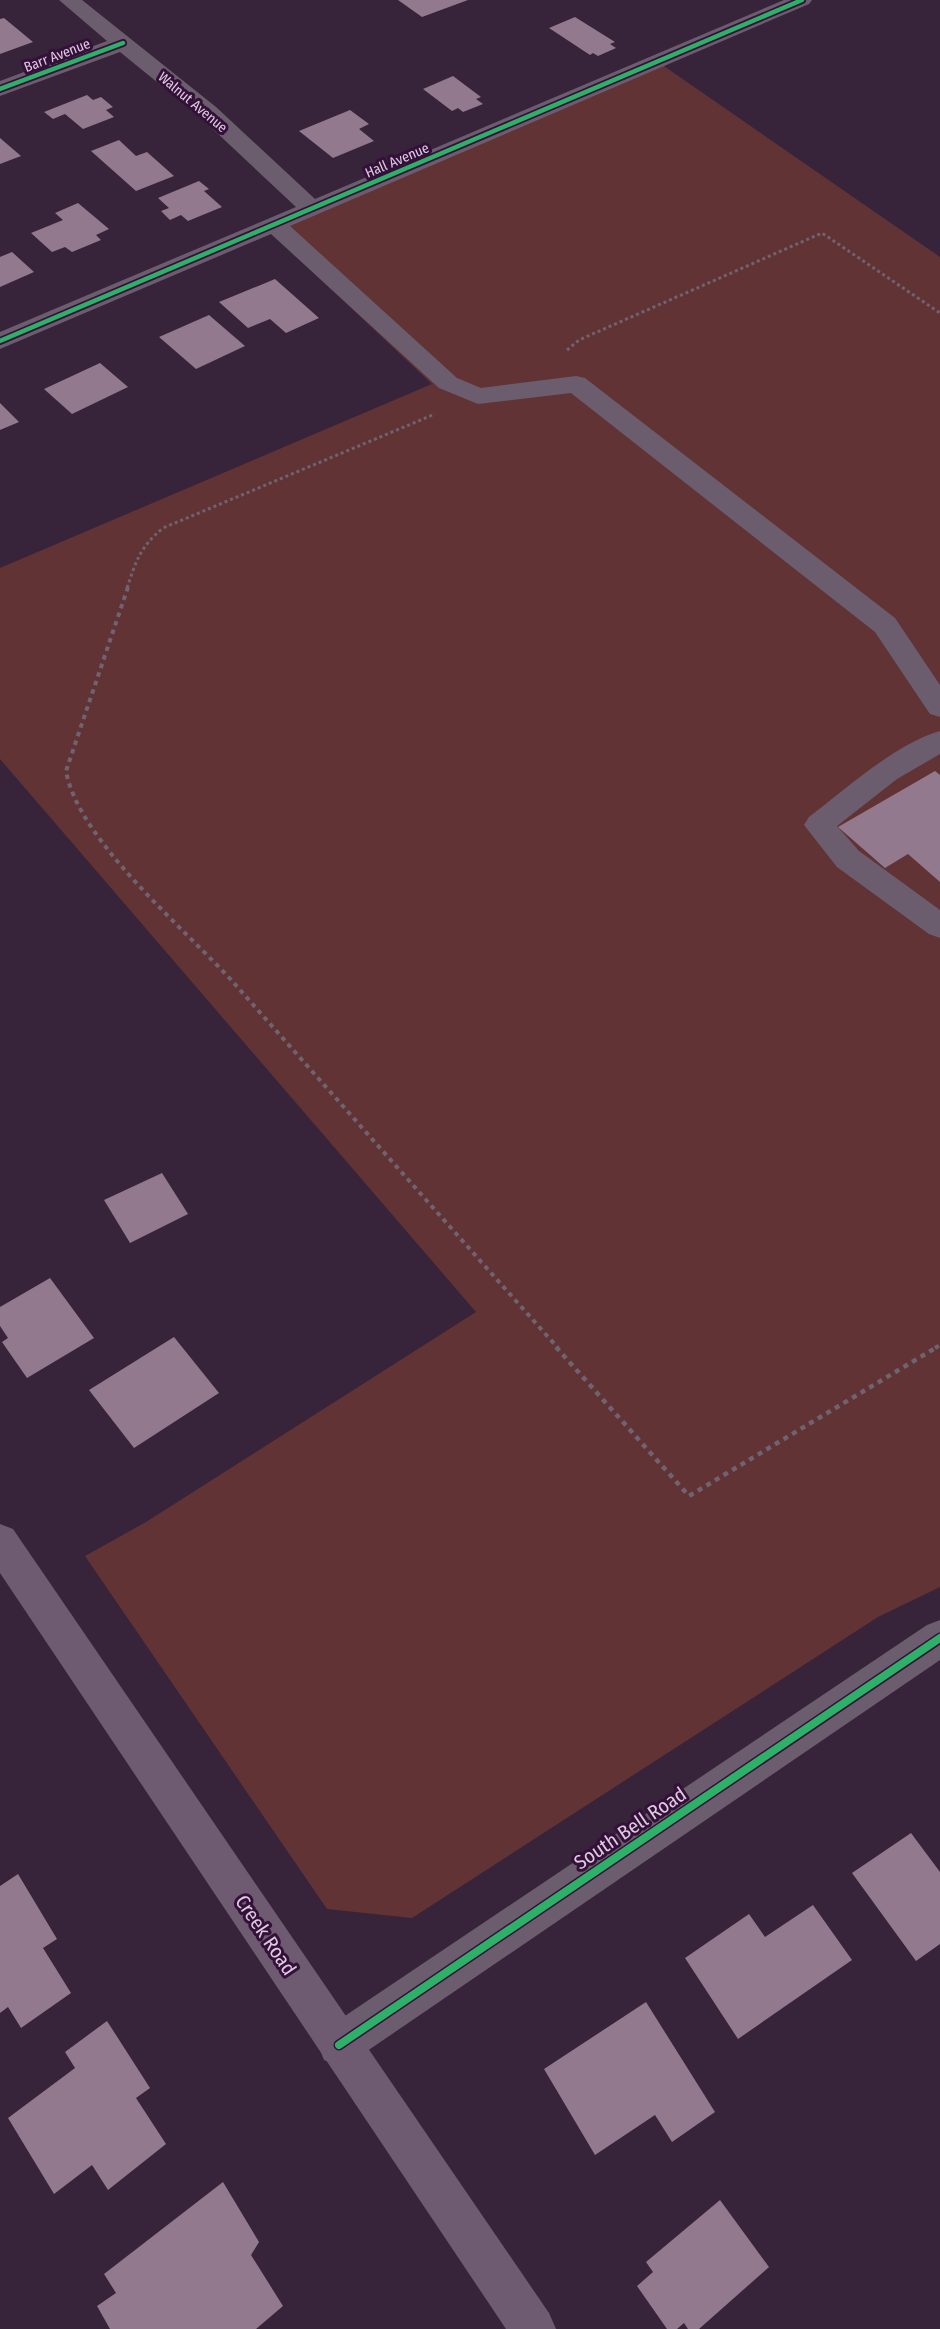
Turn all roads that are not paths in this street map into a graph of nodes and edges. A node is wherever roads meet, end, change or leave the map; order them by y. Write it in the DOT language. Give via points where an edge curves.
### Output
graph roads {
  1 [pos="69,0"];
  2 [pos="802,0"];
  3 [pos="123,43"];
  4 [pos="0,89"];
  5 [pos="312,210"];
  6 [pos="274,225"];
  7 [pos="0,341"];
  8 [pos="940,707"];
  9 [pos="940,741"];
  10 [pos="940,926"];
  11 [pos="0,1541"];
  12 [pos="940,1638"];
  13 [pos="339,2045"];
  14 [pos="533,2329"];
  1 -- 3 [label="street, Walnut Avenue"];
  2 -- 5 [label="street, Hall Avenue"];
  3 -- 4 [label="street, Barr Avenue"];
  3 -- 5 [label="street, Walnut Avenue" via="208,112"];
  5 -- 6 [label="street, Hall Avenue"];
  6 -- 7 [label="street, Hall Avenue"];
  6 -- 8 [label="street" via="448,383 478,396 576,384 885,625"];
  9 -- 10 [label="street" via="887,772 819,825 848,859"];
  11 -- 13 [label="main road, Creek Road"];
  12 -- 13 [label="street, South Bell Road"];
  13 -- 14 [label="main road, Creek Road"];
}
